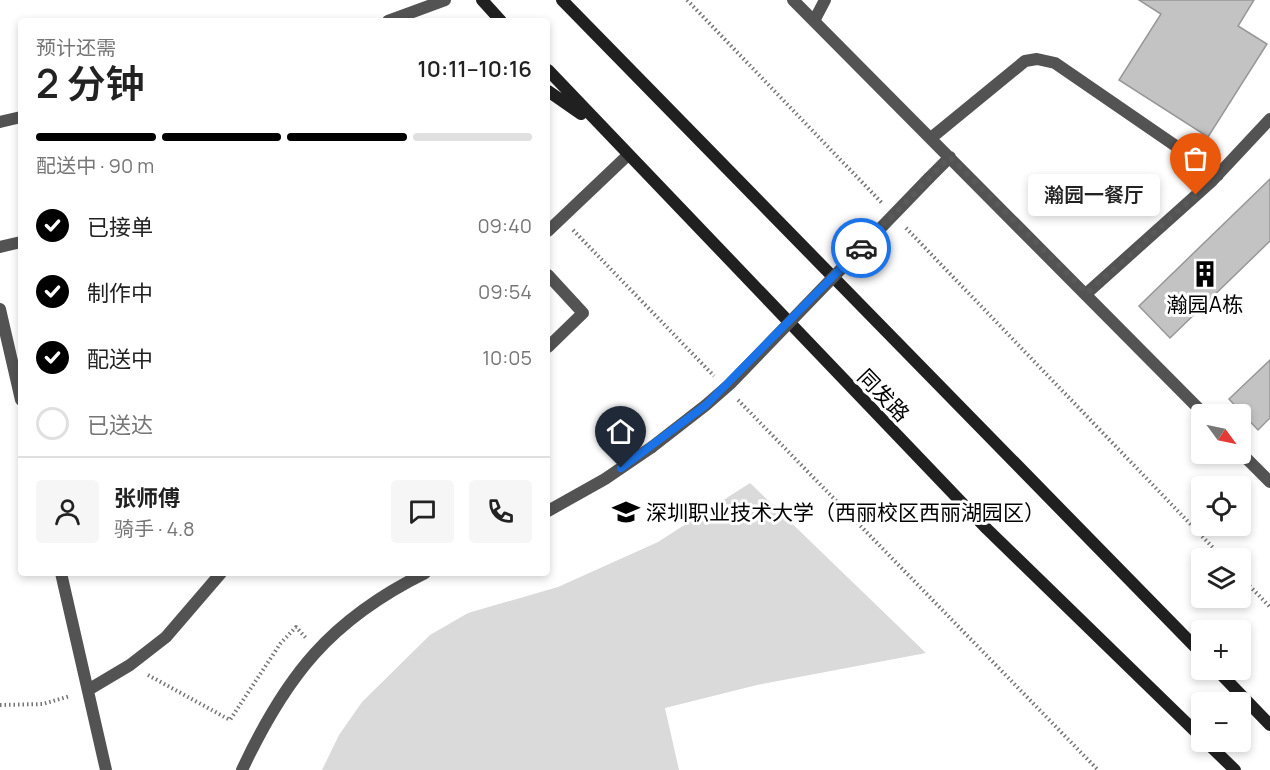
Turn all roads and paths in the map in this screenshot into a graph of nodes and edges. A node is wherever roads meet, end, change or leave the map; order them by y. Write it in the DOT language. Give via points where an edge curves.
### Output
graph roads {
  1 [pos="445,0"];
  2 [pos="482,0"];
  3 [pos="562,0"];
  4 [pos="687,0"];
  5 [pos="793,0"];
  6 [pos="825,0"];
  7 [pos="396,18"];
  8 [pos="498,18"];
  9 [pos="814,21"];
  10 [pos="550,72"];
  11 [pos="550,92"];
  12 [pos="18,118"];
  13 [pos="1270,119"];
  14 [pos="0,122"];
  15 [pos="609,136"];
  16 [pos="931,138"];
  17 [pos="628,155"];
  18 [pos="950,157"];
  19 [pos="1218,175"];
  20 [pos="885,206"];
  21 [pos="564,221"];
  22 [pos="902,223"];
  23 [pos="550,229"];
  24 [pos="18,243"];
  25 [pos="0,246"];
  26 [pos="550,277"];
  27 [pos="1087,293"];
  28 [pos="0,309"];
  29 [pos="550,345"];
  30 [pos="723,384"];
  31 [pos="18,387"];
  32 [pos="731,393"];
  33 [pos="1194,404"];
  34 [pos="1251,463"];
  35 [pos="1270,482"];
  36 [pos="550,510"];
  37 [pos="1213,548"];
  38 [pos="62,576"];
  39 [pos="218,576"];
  40 [pos="419,576"];
  41 [pos="1251,587"];
  42 [pos="1270,607"];
  43 [pos="1191,643"];
  44 [pos="317,649"];
  45 [pos="130,665"];
  46 [pos="1227,680"];
  47 [pos="88,690"];
  48 [pos="0,705"];
  49 [pos="1270,725"];
  50 [pos="1191,727"];
  51 [pos="1216,752"];
  52 [pos="106,770"];
  53 [pos="242,770"];
  54 [pos="1098,770"];
  55 [pos="1235,770"];
  1 -- 7 [label="street"];
  2 -- 8 [label="main road"];
  3 -- 43 [label="main road"];
  4 -- 20 [label="path"];
  5 -- 9 [label="street"];
  6 -- 9 [label="street"];
  9 -- 16 [label="street"];
  10 -- 15 [label="main road, 同发路"];
  11 -- 15 [label="main road"];
  12 -- 14 [label="street"];
  13 -- 19 [label="street"];
  15 -- 17 [label="main road, 同发路"];
  16 -- 18 [label="street"];
  16 -- 19 [label="street" via="1025,61 1037,59 1055,63"];
  17 -- 23 [label="street"];
  17 -- 50 [label="main road, 同发路" via="987,529"];
  18 -- 27 [label="street"];
  18 -- 36 [label="street, bridge" via="730,384 652,447"];
  19 -- 27 [label="street"];
  21 -- 30 [label="path"];
  22 -- 37 [label="path"];
  24 -- 25 [label="street"];
  26 -- 29 [label="street" via="583,313"];
  27 -- 33 [label="street"];
  28 -- 31 [label="street"];
  32 -- 54 [label="path"];
  34 -- 35 [label="street"];
  38 -- 47 [label="street"];
  39 -- 45 [label="street" via="166,637"];
  40 -- 44 [label="street" via="363,608"];
  41 -- 42 [label="path"];
  44 -- 45 [label="path" via="296,627 280,644 230,720"];
  44 -- 53 [label="street" via="286,690"];
  45 -- 47 [label="street"];
  46 -- 49 [label="main road"];
  47 -- 48 [label="path" via="43,705"];
  47 -- 52 [label="street"];
  51 -- 55 [label="main road"];
}
